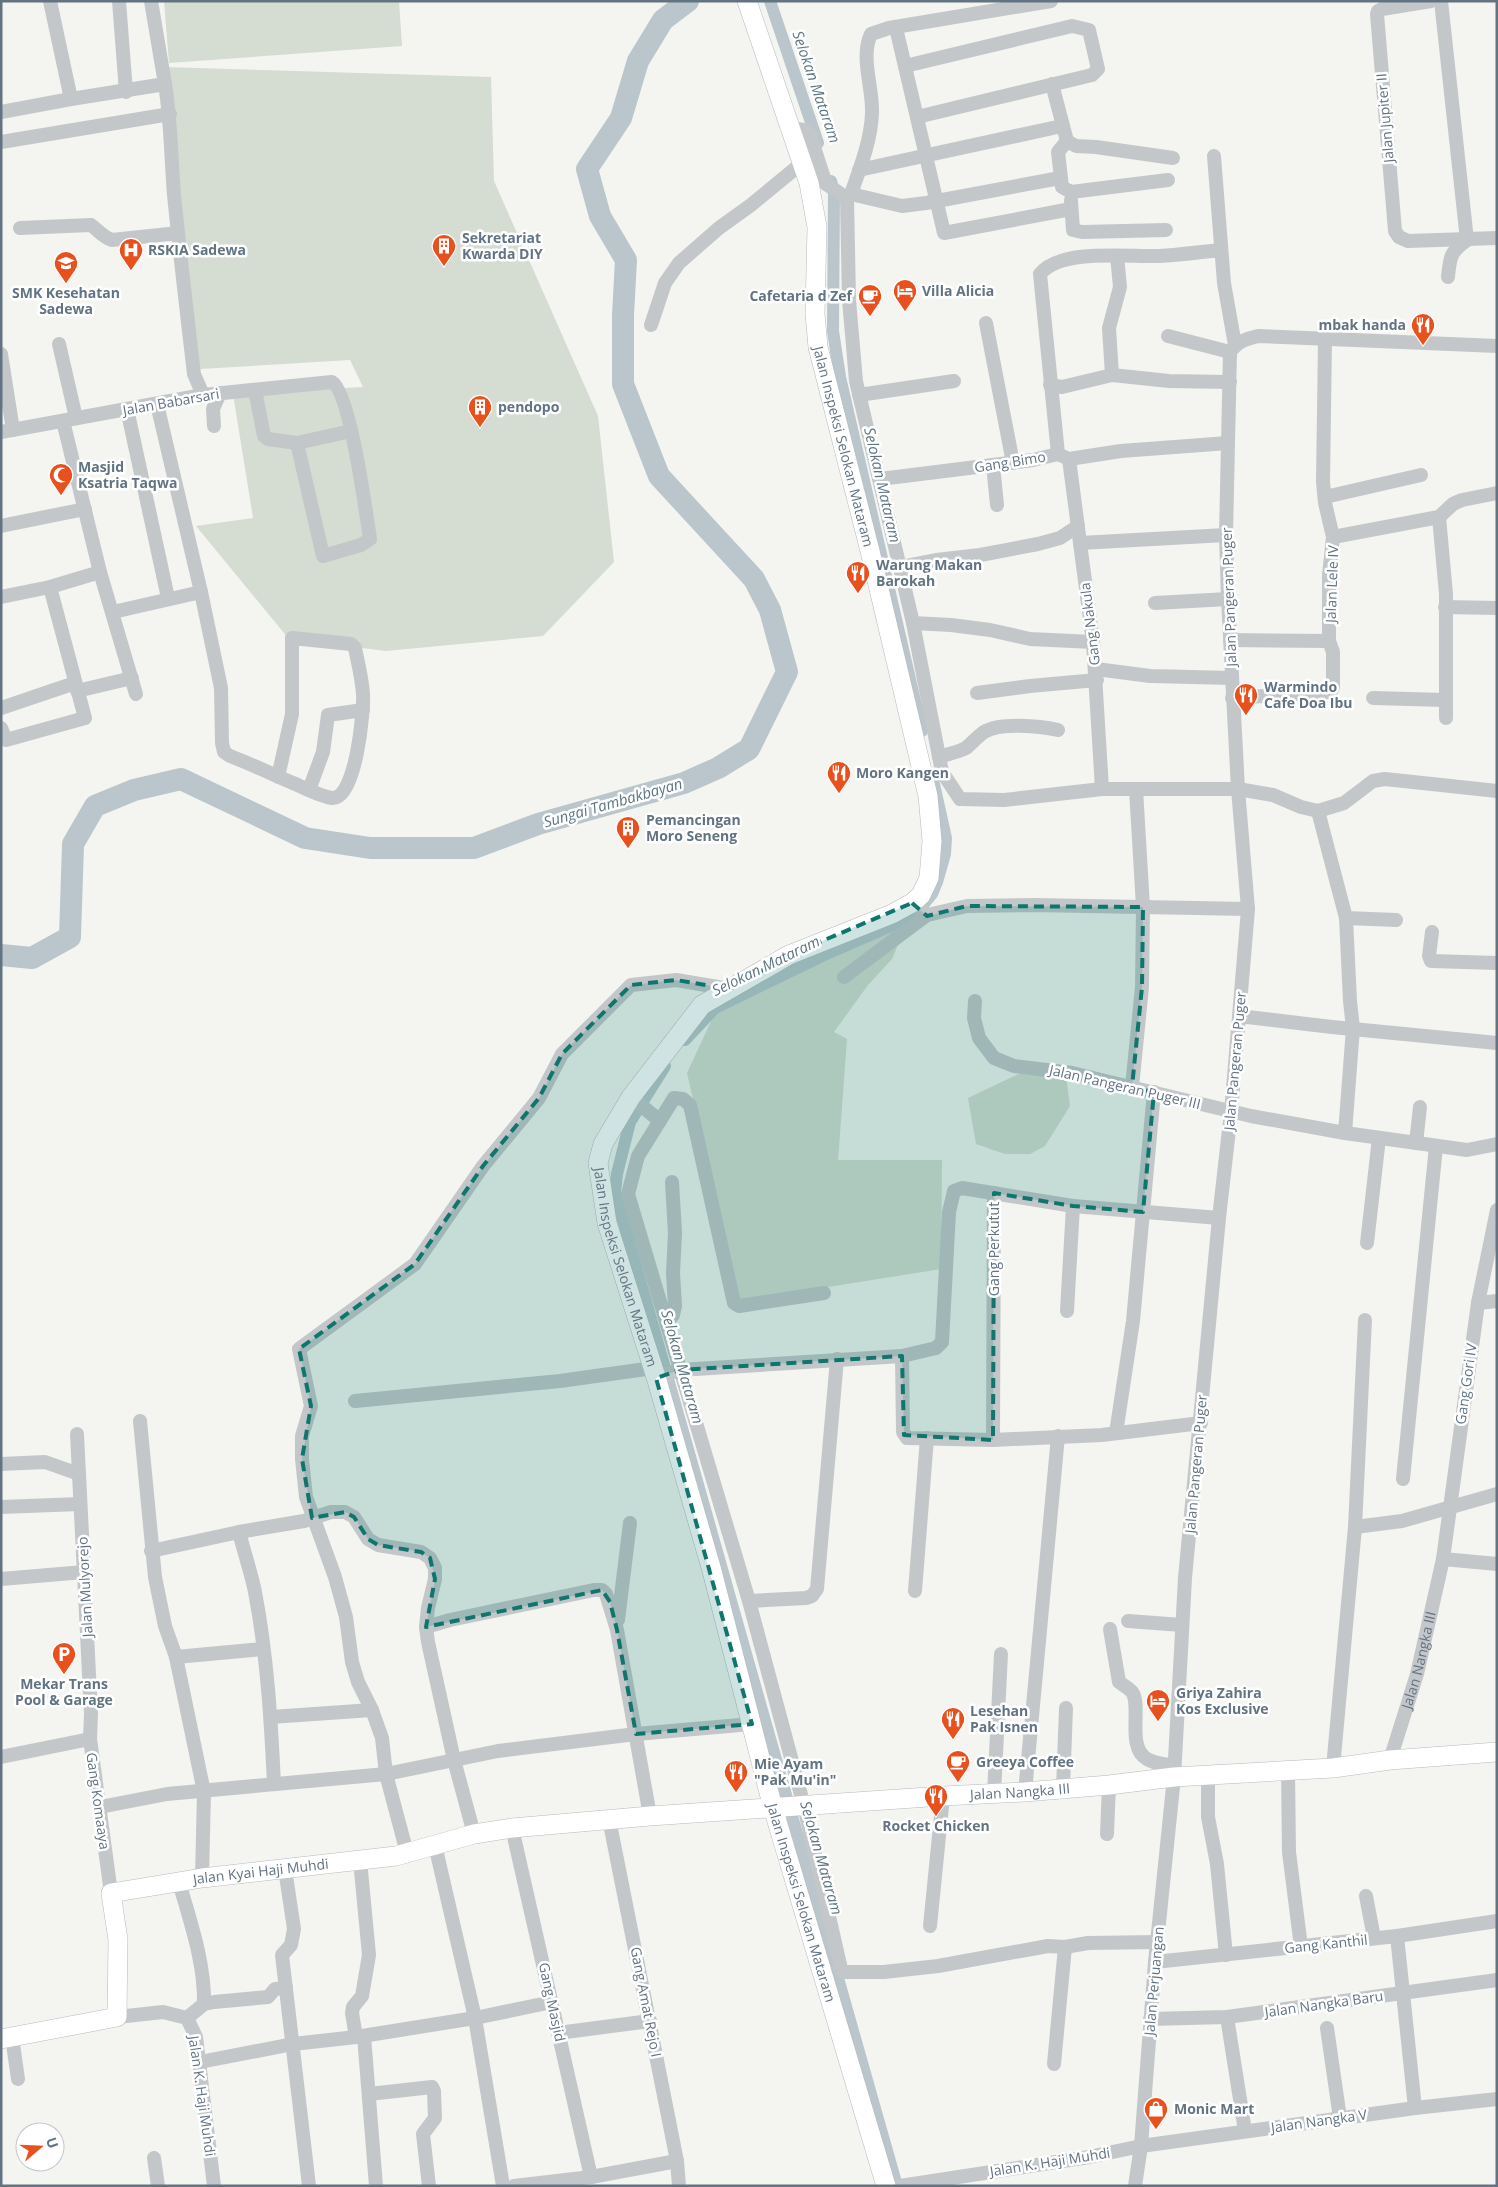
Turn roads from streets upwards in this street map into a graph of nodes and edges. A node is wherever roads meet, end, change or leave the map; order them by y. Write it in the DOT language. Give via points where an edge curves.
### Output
graph roads {
  1 [pos="50,1"];
  2 [pos="119,1"];
  3 [pos="151,1"];
  4 [pos="1051,1"];
  5 [pos="1430,1"];
  6 [pos="1441,1"];
  7 [pos="750,9"];
  8 [pos="896,28"];
  9 [pos="905,66"];
  10 [pos="165,84"];
  11 [pos="1052,84"];
  12 [pos="126,92"];
  13 [pos="71,99"];
  14 [pos="1,112"];
  15 [pos="170,114"];
  16 [pos="917,117"];
  17 [pos="1062,126"];
  18 [pos="790,128"];
  19 [pos="1067,141"];
  20 [pos="1,142"];
  21 [pos="1214,156"];
  22 [pos="926,157"];
  23 [pos="1172,158"];
  24 [pos="802,162"];
  25 [pos="859,170"];
  26 [pos="1060,178"];
  27 [pos="1168,180"];
  28 [pos="1071,192"];
  29 [pos="847,196"];
  30 [pos="936,200"];
  31 [pos="1071,209"];
  32 [pos="20,228"];
  33 [pos="1166,230"];
  34 [pos="178,233"];
  35 [pos="1497,238"];
  36 [pos="1467,240"];
  37 [pos="1221,250"];
  38 [pos="1117,256"];
  39 [pos="1448,277"];
  40 [pos="986,323"];
  41 [pos="651,325"];
  42 [pos="1168,336"];
  43 [pos="1325,339"];
  44 [pos="59,344"];
  45 [pos="1497,346"];
  46 [pos="1233,348"];
  47 [pos="1,354"];
  48 [pos="1112,375"];
  49 [pos="954,380"];
  50 [pos="1230,382"];
  51 [pos="1050,385"];
  52 [pos="255,390"];
  53 [pos="220,393"];
  54 [pos="204,395"];
  55 [pos="859,395"];
  56 [pos="157,404"];
  57 [pos="127,410"];
  58 [pos="70,420"];
  59 [pos="214,426"];
  60 [pos="7,431"];
  61 [pos="352,431"];
  62 [pos="297,443"];
  63 [pos="1228,443"];
  64 [pos="1063,457"];
  65 [pos="1013,463"];
  66 [pos="993,465"];
  67 [pos="1421,475"];
  68 [pos="880,479"];
  69 [pos="1497,493"];
  70 [pos="1325,497"];
  71 [pos="998,506"];
  72 [pos="85,509"];
  73 [pos="1439,517"];
  74 [pos="1,526"];
  75 [pos="1078,526"];
  76 [pos="1226,535"];
  77 [pos="1333,538"];
  78 [pos="1080,544"];
  79 [pos="900,567"];
  80 [pos="100,572"];
  81 [pos="50,587"];
  82 [pos="201,592"];
  83 [pos="1,597"];
  84 [pos="168,598"];
  85 [pos="1228,599"];
  86 [pos="1155,602"];
  87 [pos="1446,607"];
  88 [pos="1497,608"];
  89 [pos="113,612"];
  90 [pos="913,623"];
  91 [pos="1230,640"];
  92 [pos="1329,641"];
  93 [pos="1093,642"];
  94 [pos="1096,675"];
  95 [pos="132,678"];
  96 [pos="1232,678"];
  97 [pos="76,687"];
  98 [pos="977,693"];
  99 [pos="136,694"];
  100 [pos="1232,698"];
  101 [pos="1373,698"];
  102 [pos="1445,700"];
  103 [pos="1,708"];
  104 [pos="363,710"];
  105 [pos="1446,718"];
  106 [pos="1,728"];
  107 [pos="1058,730"];
  108 [pos="939,756"];
  109 [pos="933,774"];
  110 [pos="278,777"];
  111 [pos="1102,789"];
  112 [pos="1136,789"];
  113 [pos="1238,789"];
  114 [pos="309,790"];
  115 [pos="1497,791"];
  116 [pos="1318,811"];
  117 [pos="1143,907"];
  118 [pos="919,910"];
  119 [pos="1248,910"];
  120 [pos="1346,918"];
  121 [pos="1396,920"];
  122 [pos="1432,932"];
  123 [pos="1497,963"];
  124 [pos="844,977"];
  125 [pos="730,989"];
  126 [pos="975,1001"];
  127 [pos="1239,1016"];
  128 [pos="1354,1028"];
  129 [pos="1497,1043"];
  130 [pos="1132,1087"];
  131 [pos="1154,1092"];
  132 [pos="633,1098"];
  133 [pos="1420,1107"];
  134 [pos="1231,1112"];
  135 [pos="657,1119"];
  136 [pos="1345,1133"];
  137 [pos="1379,1138"];
  138 [pos="1416,1143"];
  139 [pos="1497,1144"];
  140 [pos="1436,1146"];
  141 [pos="672,1182"];
  142 [pos="994,1193"];
  143 [pos="1073,1206"];
  144 [pos="1497,1210"];
  145 [pos="1143,1212"];
  146 [pos="1219,1218"];
  147 [pos="1367,1244"];
  148 [pos="824,1293"];
  149 [pos="1497,1301"];
  150 [pos="1478,1303"];
  151 [pos="1067,1311"];
  152 [pos="1365,1320"];
  153 [pos="666,1323"];
  154 [pos="902,1356"];
  155 [pos="837,1359"];
  156 [pos="678,1371"];
  157 [pos="656,1374"];
  158 [pos="355,1401"];
  159 [pos="140,1421"];
  160 [pos="1201,1423"];
  161 [pos="1116,1433"];
  162 [pos="77,1434"];
  163 [pos="1058,1436"];
  164 [pos="927,1438"];
  165 [pos="993,1440"];
  166 [pos="1,1464"];
  167 [pos="79,1474"];
  168 [pos="1403,1479"];
  169 [pos="1497,1494"];
  170 [pos="80,1504"];
  171 [pos="1,1507"];
  172 [pos="1449,1507"];
  173 [pos="312,1518"];
  174 [pos="630,1523"];
  175 [pos="1355,1527"];
  176 [pos="239,1532"];
  177 [pos="152,1551"];
  178 [pos="1443,1559"];
  179 [pos="1497,1564"];
  180 [pos="84,1572"];
  181 [pos="1,1579"];
  182 [pos="916,1590"];
  183 [pos="749,1601"];
  184 [pos="1128,1620"];
  185 [pos="1182,1625"];
  186 [pos="426,1627"];
  187 [pos="1110,1629"];
  188 [pos="617,1630"];
  189 [pos="263,1649"];
  190 [pos="1001,1654"];
  191 [pos="176,1656"];
  192 [pos="1066,1708"];
  193 [pos="372,1710"];
  194 [pos="271,1716"];
  195 [pos="752,1724"];
  196 [pos="636,1734"];
  197 [pos="90,1739"];
  198 [pos="1497,1752"];
  199 [pos="1,1757"];
  200 [pos="454,1760"];
  201 [pos="1390,1760"];
  202 [pos="1333,1768"];
  203 [pos="1288,1769"];
  204 [pos="1174,1771"];
  205 [pos="386,1774"];
  206 [pos="1208,1774"];
  207 [pos="274,1784"];
  208 [pos="1109,1785"];
  209 [pos="1063,1789"];
  210 [pos="204,1792"];
  211 [pos="1025,1792"];
  212 [pos="994,1794"];
  213 [pos="943,1796"];
  214 [pos="803,1806"];
  215 [pos="100,1807"];
  216 [pos="775,1808"];
  217 [pos="650,1816"];
  218 [pos="610,1819"];
  219 [pos="512,1828"];
  220 [pos="474,1834"];
  221 [pos="1107,1834"];
  222 [pos="434,1845"];
  223 [pos="407,1853"];
  224 [pos="360,1860"];
  225 [pos="285,1868"];
  226 [pos="202,1878"];
  227 [pos="179,1882"];
  228 [pos="111,1893"];
  229 [pos="1366,1896"];
  230 [pos="1497,1921"];
  231 [pos="930,1926"];
  232 [pos="1396,1936"];
  233 [pos="1374,1938"];
  234 [pos="1157,1942"];
  235 [pos="1065,1947"];
  236 [pos="1301,1947"];
  237 [pos="1226,1955"];
  238 [pos="1155,1962"];
  239 [pos="1497,1980"];
  240 [pos="286,1988"];
  241 [pos="1401,1993"];
  242 [pos="552,2002"];
  243 [pos="204,2004"];
  244 [pos="118,2017"];
  245 [pos="1227,2017"];
  246 [pos="187,2018"];
  247 [pos="475,2018"];
  248 [pos="1150,2019"];
  249 [pos="650,2022"];
  250 [pos="1327,2028"];
  251 [pos="558,2033"];
  252 [pos="360,2037"];
  253 [pos="7,2038"];
  254 [pos="293,2044"];
  255 [pos="200,2062"];
  256 [pos="1054,2064"];
  257 [pos="18,2079"];
  258 [pos="369,2094"];
  259 [pos="1497,2099"];
  260 [pos="1415,2108"];
  261 [pos="1340,2118"];
  262 [pos="1245,2131"];
  263 [pos="1141,2146"];
  264 [pos="154,2158"];
  265 [pos="677,2161"];
  266 [pos="591,2177"];
  267 [pos="902,2185"];
  268 [pos="158,2186"];
  269 [pos="214,2186"];
  270 [pos="308,2186"];
  271 [pos="376,2186"];
  272 [pos="429,2186"];
  273 [pos="503,2186"];
  274 [pos="514,2186"];
  275 [pos="679,2186"];
  276 [pos="886,2186"];
  277 [pos="1135,2186"];
  1 -- 13 [label="street"];
  2 -- 12 [label="street"];
  3 -- 10 [label="street"];
  4 -- 8 [label="street"];
  5 -- 36 [label="street, Jalan Jupiter II" via="1378,11 1394,225 1399,237 1408,241"];
  6 -- 36 [label="street"];
  7 -- 18 [label="street, Jalan Inspeksi Selokan Mataram"];
  8 -- 9 [label="street"];
  8 -- 25 [label="street" via="871,34 867,44 872,114 869,140"];
  9 -- 11 [label="street" via="1072,26 1089,30 1098,69 1092,75"];
  9 -- 16 [label="street"];
  10 -- 12 [label="street"];
  10 -- 15 [label="street"];
  11 -- 16 [label="street"];
  11 -- 17 [label="street"];
  12 -- 13 [label="street"];
  13 -- 14 [label="street"];
  15 -- 20 [label="street"];
  15 -- 34 [label="street" via="169,138"];
  16 -- 22 [label="street"];
  17 -- 19 [label="street"];
  17 -- 22 [label="street"];
  18 -- 24 [label="street, Jalan Inspeksi Selokan Mataram"];
  18 -- 29 [label="street" via="804,130 810,135 826,184"];
  19 -- 23 [label="street" via="1076,146"];
  19 -- 26 [label="street" via="1058,152"];
  21 -- 37 [label="street, Jalan Pangeran Puger"];
  22 -- 25 [label="street"];
  22 -- 30 [label="street"];
  24 -- 41 [label="street" via="679,263 665,283"];
  24 -- 109 [label="street, Jalan Inspeksi Selokan Mataram" via="817,226 815,314 818,347"];
  25 -- 29 [label="street"];
  26 -- 28 [label="street" via="1062,187"];
  26 -- 30 [label="street"];
  27 -- 28 [label="street"];
  28 -- 31 [label="street"];
  29 -- 30 [label="street" via="902,206"];
  29 -- 55 [label="street" via="849,300"];
  30 -- 31 [label="street" via="944,233"];
  31 -- 33 [label="street" via="1073,230 1082,232"];
  32 -- 34 [label="street" via="91,225 103,237 112,240"];
  34 -- 54 [label="street" via="194,374"];
  35 -- 36 [label="street"];
  36 -- 39 [label="street" via="1451,255"];
  37 -- 38 [label="street" via="1161,256"];
  37 -- 46 [label="street, Jalan Pangeran Puger"];
  38 -- 48 [label="street" via="1120,288 1109,328"];
  38 -- 51 [label="street, Gang Nakula" via="1075,258 1049,265 1040,274"];
  40 -- 65 [label="street"];
  42 -- 46 [label="street"];
  43 -- 45 [label="street"];
  43 -- 46 [label="street" via="1258,336 1244,339"];
  43 -- 70 [label="street, Jalan Lele IV"];
  44 -- 58 [label="street"];
  46 -- 50 [label="street, Jalan Pangeran Puger"];
  47 -- 60 [label="street"];
  48 -- 50 [label="street" via="1169,381"];
  48 -- 51 [label="street" via="1062,387"];
  49 -- 55 [label="street"];
  50 -- 63 [label="street, Jalan Pangeran Puger"];
  51 -- 64 [label="street, Gang Nakula"];
  52 -- 53 [label="street, Jalan Babarsari"];
  52 -- 61 [label="street, Jalan Babarsari" via="332,382 339,390"];
  52 -- 62 [label="street" via="264,436"];
  53 -- 54 [label="street, Jalan Babarsari"];
  53 -- 59 [label="street" via="213,409"];
  54 -- 56 [label="street, Jalan Babarsari"];
  55 -- 68 [label="street"];
  56 -- 57 [label="street, Jalan Babarsari"];
  56 -- 82 [label="street"];
  57 -- 58 [label="street, Jalan Babarsari"];
  57 -- 84 [label="street"];
  58 -- 60 [label="street, Jalan Babarsari"];
  58 -- 72 [label="street"];
  61 -- 62 [label="street"];
  61 -- 62 [label="street" via="370,539 326,557 322,553"];
  63 -- 64 [label="street, Gang Bimo"];
  63 -- 76 [label="street, Jalan Pangeran Puger"];
  64 -- 65 [label="street, Gang Bimo"];
  64 -- 75 [label="street, Gang Nakula"];
  65 -- 66 [label="street, Gang Bimo"];
  66 -- 68 [label="street, Gang Bimo"];
  66 -- 71 [label="street"];
  67 -- 70 [label="street"];
  68 -- 79 [label="street"];
  69 -- 73 [label="street" via="1462,500"];
  70 -- 77 [label="street, Jalan Lele IV"];
  72 -- 74 [label="street"];
  72 -- 80 [label="street"];
  73 -- 77 [label="street"];
  73 -- 87 [label="street"];
  75 -- 78 [label="street, Gang Nakula"];
  75 -- 79 [label="street" via="1060,538 1038,544"];
  76 -- 78 [label="street"];
  76 -- 85 [label="street, Jalan Pangeran Puger"];
  77 -- 92 [label="street, Jalan Lele IV" via="1329,575"];
  78 -- 93 [label="street, Gang Nakula"];
  79 -- 90 [label="street"];
  80 -- 81 [label="street"];
  80 -- 89 [label="street"];
  81 -- 83 [label="street"];
  81 -- 97 [label="street"];
  82 -- 84 [label="street"];
  82 -- 110 [label="street" via="221,688 224,752"];
  84 -- 89 [label="street"];
  85 -- 86 [label="street"];
  85 -- 91 [label="street, Jalan Pangeran Puger"];
  87 -- 88 [label="street"];
  87 -- 102 [label="street"];
  89 -- 95 [label="street"];
  90 -- 93 [label="street" via="971,627 1030,638"];
  90 -- 108 [label="street"];
  91 -- 92 [label="street, Jalan Lele IV"];
  91 -- 96 [label="street, Jalan Pangeran Puger"];
  92 -- 100 [label="street" via="1333,652 1331,692"];
  93 -- 94 [label="street, Gang Nakula"];
  94 -- 96 [label="street"];
  94 -- 98 [label="street"];
  94 -- 111 [label="street, Gang Nakula"];
  95 -- 97 [label="street"];
  95 -- 99 [label="street"];
  96 -- 100 [label="street, Jalan Pangeran Puger"];
  97 -- 103 [label="street"];
  97 -- 106 [label="street" via="84,719 6,740"];
  100 -- 113 [label="street, Jalan Pangeran Puger"];
  101 -- 102 [label="street"];
  102 -- 105 [label="street"];
  104 -- 110 [label="street" via="361,677 354,645 292,638 292,714"];
  104 -- 114 [label="street" via="328,715 323,752"];
  104 -- 114 [label="street" via="358,751 343,793 333,798"];
  107 -- 108 [label="street" via="990,729 964,748"];
  108 -- 109 [label="street"];
  109 -- 111 [label="street" via="960,799 1004,800"];
  109 -- 118 [label="street, Jalan Inspeksi Selokan Mataram" via="928,796 932,840 929,878 920,895"];
  110 -- 114 [label="street"];
  111 -- 112 [label="street"];
  112 -- 113 [label="street"];
  112 -- 117 [label="street"];
  113 -- 116 [label="street" via="1273,794"];
  113 -- 119 [label="street, Jalan Pangeran Puger"];
  115 -- 116 [label="street" via="1385,779 1373,781 1344,803"];
  116 -- 120 [label="street"];
  117 -- 118 [label="street" via="1035,904"];
  117 -- 119 [label="street"];
  117 -- 130 [label="street" via="1142,987"];
  118 -- 124 [label="street"];
  118 -- 125 [label="street, Jalan Inspeksi Selokan Mataram" via="892,914 789,955"];
  119 -- 127 [label="street, Jalan Pangeran Puger"];
  120 -- 121 [label="street"];
  120 -- 128 [label="street"];
  122 -- 123 [label="street" via="1431,961"];
  125 -- 132 [label="street, Jalan Inspeksi Selokan Mataram" via="702,1005"];
  125 -- 173 [label="street" via="676,980 631,985 562,1054 539,1098 483,1166 415,1264 299,1349 310,1406 302,1436 302,1459"];
  126 -- 130 [label="street, Jalan Pangeran Puger III" via="974,1018 979,1038 1001,1062 1072,1073"];
  127 -- 128 [label="street"];
  127 -- 134 [label="street, Jalan Pangeran Puger"];
  128 -- 129 [label="street"];
  128 -- 136 [label="street"];
  130 -- 131 [label="street, Jalan Pangeran Puger III"];
  131 -- 134 [label="street, Jalan Pangeran Puger III"];
  131 -- 145 [label="street"];
  132 -- 135 [label="street"];
  132 -- 157 [label="street, Jalan Inspeksi Selokan Mataram" via="603,1144 598,1163 599,1176 607,1223"];
  133 -- 138 [label="street"];
  134 -- 136 [label="street, Jalan Pangeran Puger III"];
  134 -- 146 [label="street, Jalan Pangeran Puger"];
  135 -- 148 [label="street" via="674,1098 683,1099 690,1105 735,1304"];
  135 -- 153 [label="street" via="638,1156 628,1194"];
  136 -- 137 [label="street, Jalan Pangeran Puger III"];
  137 -- 138 [label="street, Jalan Pangeran Puger III"];
  137 -- 147 [label="street"];
  138 -- 140 [label="street, Jalan Pangeran Puger III"];
  139 -- 140 [label="street, Jalan Pangeran Puger III" via="1467,1150"];
  140 -- 168 [label="street"];
  141 -- 153 [label="street" via="675,1306"];
  142 -- 143 [label="street, Gang Perkutut"];
  142 -- 154 [label="street" via="962,1188 954,1191 949,1212 942,1342 936,1348"];
  142 -- 165 [label="street, Gang Perkutut"];
  143 -- 145 [label="street, Gang Perkutut"];
  143 -- 151 [label="street"];
  144 -- 150 [label="street, Gang Gori IV"];
  145 -- 146 [label="street, Gang Perkutut"];
  145 -- 161 [label="street" via="1133,1321"];
  146 -- 160 [label="street, Jalan Pangeran Puger"];
  149 -- 150 [label="street"];
  150 -- 172 [label="street, Gang Gori IV"];
  152 -- 175 [label="street"];
  153 -- 156 [label="street"];
  154 -- 155 [label="street"];
  154 -- 164 [label="street" via="903,1432 907,1438"];
  155 -- 156 [label="street"];
  155 -- 183 [label="street" via="817,1589 806,1598"];
  156 -- 157 [label="street"];
  156 -- 183 [label="street"];
  157 -- 158 [label="street"];
  157 -- 195 [label="street, Jalan Inspeksi Selokan Mataram"];
  159 -- 177 [label="street"];
  160 -- 161 [label="street"];
  160 -- 185 [label="street, Jalan Pangeran Puger"];
  161 -- 163 [label="street"];
  162 -- 167 [label="street, Jalan Mulyorejo"];
  163 -- 165 [label="street"];
  163 -- 211 [label="street"];
  164 -- 165 [label="street"];
  164 -- 182 [label="street"];
  166 -- 167 [label="street" via="45,1462"];
  167 -- 170 [label="street, Jalan Mulyorejo"];
  169 -- 172 [label="street"];
  170 -- 171 [label="street"];
  170 -- 180 [label="street, Jalan Mulyorejo"];
  172 -- 175 [label="street" via="1402,1522"];
  172 -- 178 [label="street, Gang Gori IV"];
  173 -- 176 [label="street"];
  173 -- 186 [label="street" via="331,1512 345,1512 354,1517 368,1539 378,1545 421,1552 430,1558 435,1578"];
  173 -- 193 [label="street" via="346,1616 358,1682"];
  174 -- 188 [label="street"];
  175 -- 202 [label="street"];
  176 -- 177 [label="street"];
  176 -- 189 [label="street" via="255,1591"];
  177 -- 191 [label="street" via="166,1626"];
  178 -- 179 [label="street"];
  178 -- 201 [label="street, Jalan Nangka III" via="1417,1674"];
  180 -- 181 [label="street"];
  180 -- 197 [label="street, Jalan Mulyorejo"];
  183 -- 214 [label="street"];
  184 -- 185 [label="street"];
  185 -- 204 [label="street, Jalan Pangeran Puger"];
  186 -- 188 [label="street" via="602,1590"];
  186 -- 200 [label="street"];
  187 -- 204 [label="street" via="1119,1682 1134,1697 1135,1734 1141,1753 1149,1761"];
  188 -- 196 [label="street"];
  189 -- 191 [label="street"];
  189 -- 194 [label="street"];
  190 -- 212 [label="street"];
  191 -- 210 [label="street"];
  192 -- 209 [label="street"];
  193 -- 194 [label="street"];
  193 -- 205 [label="street" via="382,1738"];
  194 -- 207 [label="street"];
  195 -- 196 [label="street"];
  195 -- 216 [label="street, Jalan Inspeksi Selokan Mataram"];
  196 -- 200 [label="street" via="498,1751"];
  196 -- 217 [label="street"];
  197 -- 199 [label="street, Gang Komaaya"];
  197 -- 215 [label="street, Gang Komaaya"];
  198 -- 201 [label="street, Jalan Nangka III"];
  200 -- 205 [label="street"];
  200 -- 220 [label="street"];
  201 -- 202 [label="street, Jalan Nangka III"];
  202 -- 203 [label="street, Jalan Nangka III"];
  203 -- 206 [label="street, Jalan Nangka III"];
  203 -- 236 [label="street" via="1289,1852"];
  204 -- 206 [label="street, Jalan Nangka III"];
  204 -- 208 [label="street, Jalan Nangka III"];
  204 -- 234 [label="street, Jalan Perjuangan"];
  205 -- 207 [label="street"];
  205 -- 223 [label="street"];
  206 -- 237 [label="street" via="1208,1817 1217,1864"];
  207 -- 210 [label="street"];
  208 -- 209 [label="street, Jalan Nangka III"];
  208 -- 221 [label="street"];
  209 -- 211 [label="street, Jalan Nangka III"];
  210 -- 215 [label="street"];
  210 -- 226 [label="street"];
  211 -- 212 [label="street, Jalan Nangka III"];
  212 -- 213 [label="street, Jalan Nangka III"];
  213 -- 214 [label="street, Jalan Nangka III"];
  213 -- 231 [label="street"];
  214 -- 216 [label="street, Jalan Nangka III"];
  214 -- 235 [label="street" via="842,1972 893,1971 972,1961 1039,1947"];
  215 -- 228 [label="street, Gang Komaaya"];
  216 -- 217 [label="street, Jalan Nangka III"];
  216 -- 276 [label="street, Jalan Inspeksi Selokan Mataram"];
  217 -- 218 [label="street, Jalan Kyai Haji Muhdi"];
  218 -- 219 [label="street, Jalan Kyai Haji Muhdi"];
  218 -- 249 [label="street, Gang Amat Rejo I"];
  219 -- 220 [label="street, Jalan Kyai Haji Muhdi"];
  219 -- 242 [label="street, Gang Masjid"];
  220 -- 222 [label="street, Jalan Kyai Haji Muhdi"];
  222 -- 223 [label="street, Jalan Kyai Haji Muhdi"];
  222 -- 247 [label="street"];
  223 -- 224 [label="street, Jalan Kyai Haji Muhdi"];
  224 -- 225 [label="street, Jalan Kyai Haji Muhdi"];
  224 -- 252 [label="street" via="369,1955 362,1996 352,2013"];
  225 -- 226 [label="street, Jalan Kyai Haji Muhdi"];
  225 -- 240 [label="street" via="294,1929 291,1945 282,1955"];
  226 -- 227 [label="street, Jalan Kyai Haji Muhdi"];
  227 -- 228 [label="street, Jalan Kyai Haji Muhdi"];
  227 -- 243 [label="street" via="200,1962"];
  228 -- 244 [label="street" via="118,1940"];
  229 -- 233 [label="street"];
  230 -- 232 [label="street, Gang Kanthil"];
  232 -- 233 [label="street, Gang Kanthil"];
  232 -- 241 [label="street"];
  233 -- 236 [label="street, Gang Kanthil"];
  234 -- 235 [label="street" via="1088,1943"];
  234 -- 238 [label="street, Jalan Perjuangan"];
  235 -- 256 [label="street"];
  236 -- 237 [label="street, Gang Kanthil"];
  237 -- 238 [label="street, Gang Kanthil"];
  238 -- 248 [label="street, Jalan Perjuangan"];
  239 -- 241 [label="street, Jalan Nangka Baru"];
  240 -- 243 [label="street" via="275,1989 268,1997"];
  240 -- 254 [label="street"];
  241 -- 245 [label="street, Jalan Nangka Baru"];
  241 -- 260 [label="street"];
  242 -- 247 [label="street"];
  242 -- 251 [label="street, Gang Masjid"];
  243 -- 246 [label="street"];
  244 -- 246 [label="street, Jalan K. Haji Muhdi" via="162,2012"];
  244 -- 253 [label="street"];
  245 -- 248 [label="street, Jalan Nangka Baru"];
  245 -- 262 [label="street"];
  246 -- 255 [label="street, Jalan K. Haji Muhdi" via="196,2037"];
  247 -- 252 [label="street"];
  247 -- 273 [label="street"];
  248 -- 263 [label="street, Jalan Perjuangan"];
  249 -- 251 [label="street"];
  249 -- 265 [label="street, Gang Amat Rejo I"];
  250 -- 261 [label="street"];
  251 -- 266 [label="street, Gang Masjid"];
  252 -- 254 [label="street"];
  252 -- 258 [label="street"];
  253 -- 257 [label="street"];
  254 -- 255 [label="street"];
  254 -- 270 [label="street"];
  255 -- 269 [label="street, Jalan K. Haji Muhdi"];
  258 -- 271 [label="street"];
  258 -- 272 [label="street" via="432,2087 435,2118 423,2134"];
  259 -- 260 [label="street, Jalan Nangka V"];
  260 -- 261 [label="street, Jalan Nangka V"];
  261 -- 262 [label="street, Jalan Nangka V"];
  262 -- 263 [label="street, Jalan Nangka V"];
  263 -- 267 [label="street, Jalan K. Haji Muhdi"];
  263 -- 277 [label="street, Jalan Perjuangan"];
  264 -- 268 [label="street"];
  265 -- 266 [label="street"];
  265 -- 275 [label="street, Gang Amat Rejo I"];
  266 -- 274 [label="street"];
}
